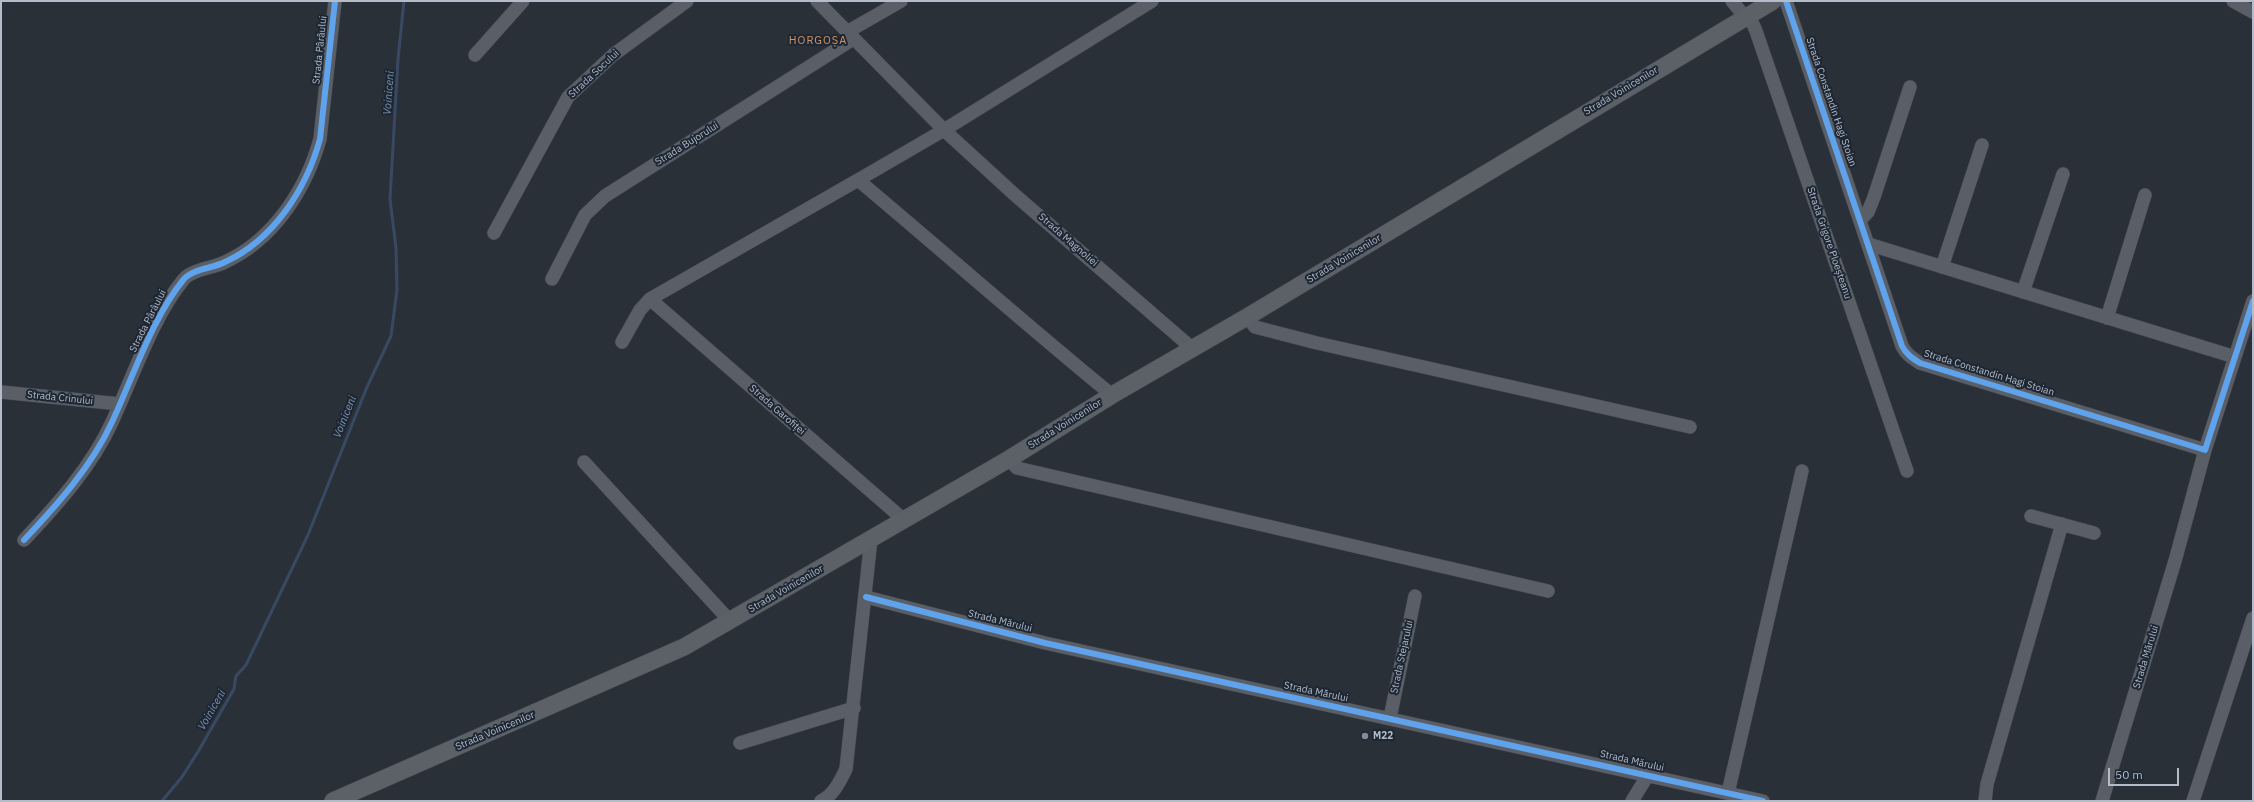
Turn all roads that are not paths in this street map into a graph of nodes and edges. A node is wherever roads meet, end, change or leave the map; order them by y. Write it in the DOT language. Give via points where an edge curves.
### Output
graph roads {
  1 [pos="335,1"];
  2 [pos="523,1"];
  3 [pos="687,1"];
  4 [pos="817,1"];
  5 [pos="901,1"];
  6 [pos="1152,1"];
  7 [pos="1732,1"];
  8 [pos="1773,1"];
  9 [pos="1786,1"];
  10 [pos="2233,1"];
  11 [pos="2253,12"];
  12 [pos="1747,16"];
  13 [pos="850,36"];
  14 [pos="475,55"];
  15 [pos="1910,87"];
  16 [pos="944,130"];
  17 [pos="1982,145"];
  18 [pos="2063,174"];
  19 [pos="858,180"];
  20 [pos="2145,195"];
  21 [pos="1860,220"];
  22 [pos="494,233"];
  23 [pos="1868,244"];
  24 [pos="1942,267"];
  25 [pos="552,279"];
  26 [pos="2024,292"];
  27 [pos="650,299"];
  28 [pos="2253,301"];
  29 [pos="1247,317"];
  30 [pos="2106,318"];
  31 [pos="622,342"];
  32 [pos="1193,349"];
  33 [pos="2235,357"];
  34 [pos="1,392"];
  35 [pos="1112,395"];
  36 [pos="120,404"];
  37 [pos="1690,427"];
  38 [pos="2205,450"];
  39 [pos="1009,459"];
  40 [pos="584,462"];
  41 [pos="1802,471"];
  42 [pos="1907,471"];
  43 [pos="2031,516"];
  44 [pos="904,520"];
  45 [pos="2062,524"];
  46 [pos="2094,533"];
  47 [pos="871,539"];
  48 [pos="24,540"];
  49 [pos="1548,591"];
  50 [pos="1415,596"];
  51 [pos="866,597"];
  52 [pos="2253,618"];
  53 [pos="730,621"];
  54 [pos="854,708"];
  55 [pos="1390,718"];
  56 [pos="740,743"];
  57 [pos="1648,775"];
  58 [pos="1728,793"];
  59 [pos="333,801"];
  60 [pos="821,801"];
  61 [pos="1632,801"];
  62 [pos="1763,801"];
  63 [pos="1985,801"];
  64 [pos="2102,801"];
  65 [pos="2193,801"];
  1 -- 36 [label="street, Strada Pârâului" via="320,139 315,156 291,202 272,229 254,245 216,267 185,277 157,323"];
  2 -- 14 [label="street"];
  3 -- 22 [label="street, Strada Socului" via="613,55 568,97"];
  4 -- 13 [label="street, Strada Magnoliei"];
  5 -- 13 [label="street, Strada Bujorului"];
  6 -- 16 [label="street"];
  7 -- 12 [label="street, Strada Grigore Ploeșteanu"];
  8 -- 12 [label="main road, Strada Voinicenilor"];
  9 -- 21 [label="street, Strada Constandin Hagi Stoian"];
  10 -- 11 [label="street"];
  12 -- 29 [label="main road, Strada Voinicenilor"];
  12 -- 42 [label="street, Strada Grigore Ploeșteanu" via="1756,31"];
  13 -- 16 [label="street, Strada Magnoliei"];
  13 -- 25 [label="street, Strada Bujorului" via="605,196 585,216"];
  15 -- 21 [label="street" via="1874,197 1868,212"];
  16 -- 19 [label="street"];
  16 -- 32 [label="street, Strada Magnoliei"];
  17 -- 24 [label="street"];
  18 -- 26 [label="street"];
  19 -- 27 [label="street"];
  19 -- 35 [label="street"];
  20 -- 30 [label="street"];
  21 -- 23 [label="street, Strada Constandin Hagi Stoian"];
  23 -- 24 [label="street"];
  23 -- 38 [label="street, Strada Constandin Hagi Stoian" via="1902,346 1906,353 1920,363"];
  24 -- 26 [label="street"];
  26 -- 30 [label="street"];
  27 -- 31 [label="street" via="640,310"];
  27 -- 44 [label="street, Strada Garofiței"];
  28 -- 33 [label="street"];
  29 -- 32 [label="main road, Strada Voinicenilor"];
  29 -- 37 [label="street" via="1255,327 1317,343"];
  30 -- 33 [label="street"];
  32 -- 35 [label="main road, Strada Voinicenilor"];
  33 -- 38 [label="street"];
  34 -- 36 [label="street, Strada Crinului"];
  35 -- 39 [label="main road, Strada Voinicenilor"];
  36 -- 48 [label="street, Strada Pârâului" via="112,423 76,481"];
  38 -- 64 [label="street, Strada Mărului" via="2189,512"];
  39 -- 44 [label="main road, Strada Voinicenilor"];
  39 -- 49 [label="street" via="1017,468"];
  40 -- 53 [label="street"];
  41 -- 58 [label="street"];
  43 -- 45 [label="street"];
  44 -- 47 [label="main road, Strada Voinicenilor"];
  45 -- 46 [label="street"];
  45 -- 63 [label="street" via="1989,776"];
  47 -- 51 [label="street"];
  47 -- 53 [label="main road, Strada Voinicenilor"];
  50 -- 55 [label="street, Strada Stejarului"];
  51 -- 54 [label="street"];
  51 -- 55 [label="street, Strada Mărului" via="1045,643"];
  52 -- 65 [label="street"];
  53 -- 59 [label="main road, Strada Voinicenilor" via="639,669"];
  54 -- 56 [label="street"];
  54 -- 60 [label="street" via="846,769 827,798"];
  55 -- 57 [label="street, Strada Mărului"];
  57 -- 58 [label="street, Strada Mărului"];
  57 -- 61 [label="street"];
  58 -- 62 [label="street, Strada Mărului"];
}
